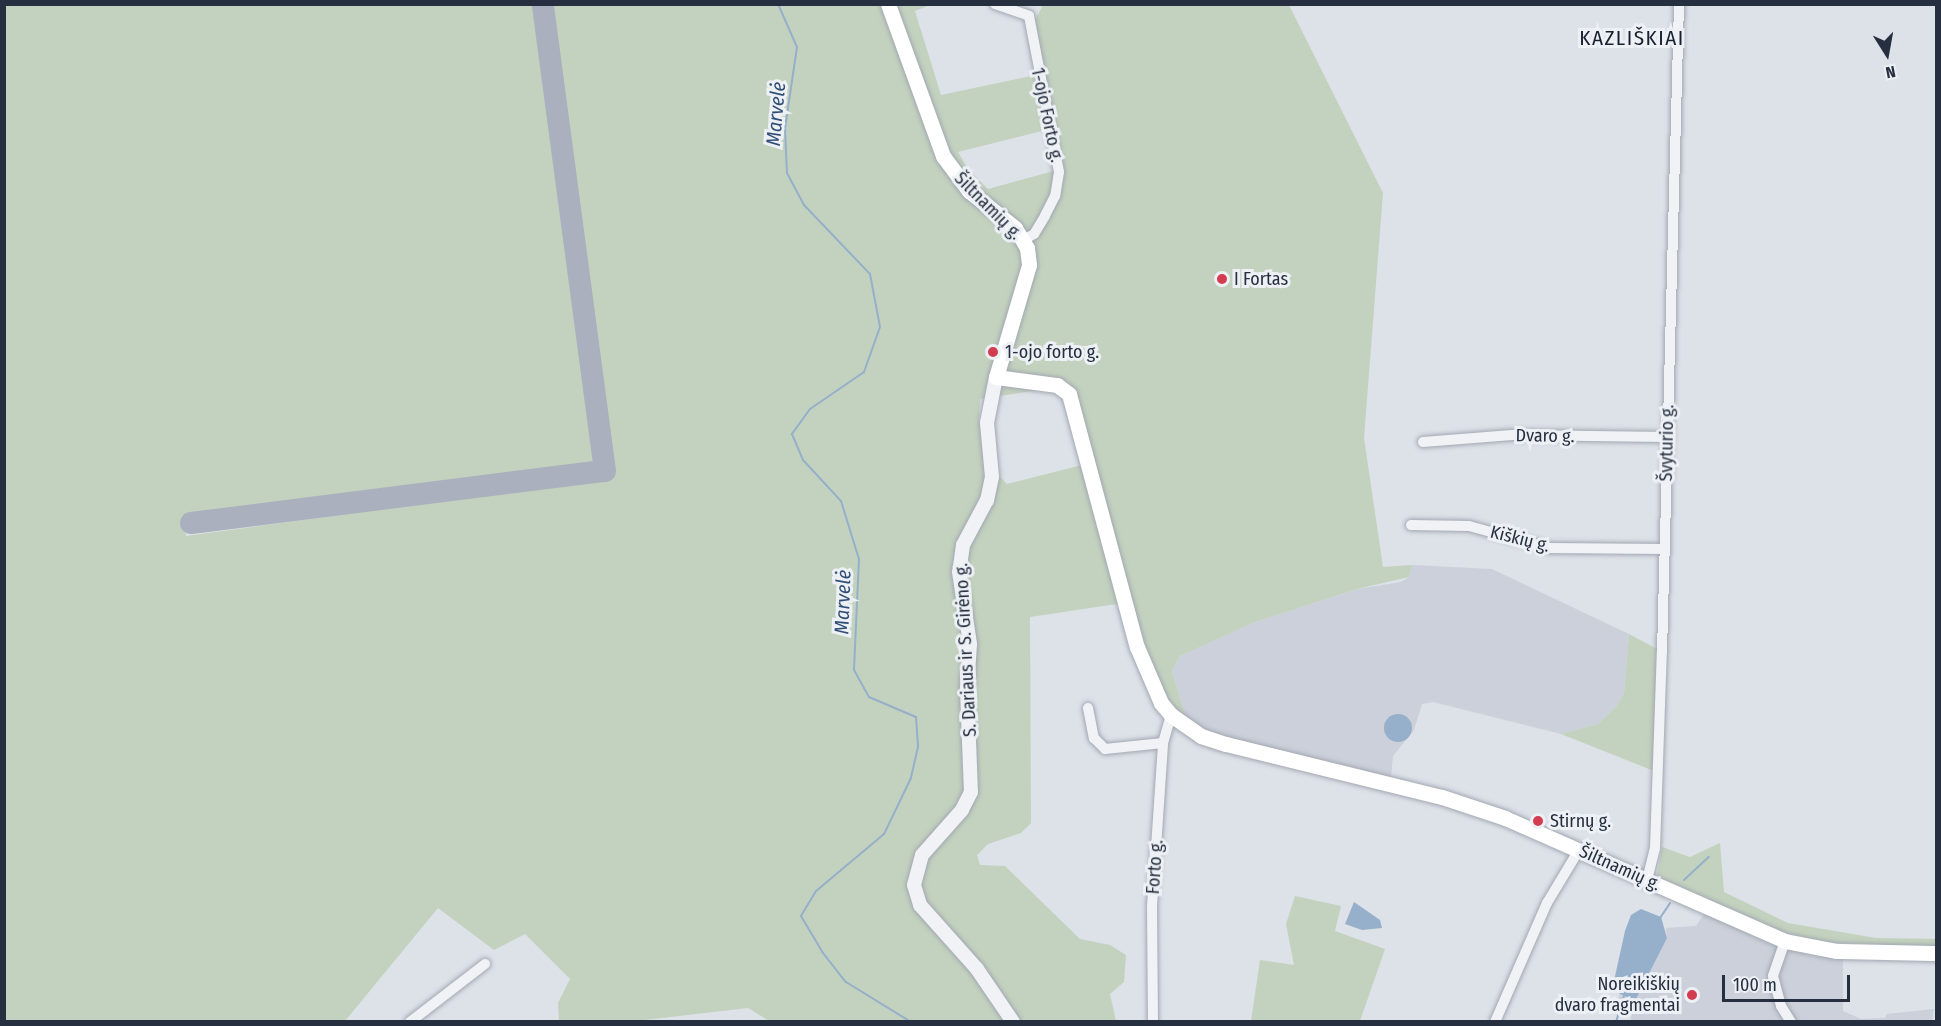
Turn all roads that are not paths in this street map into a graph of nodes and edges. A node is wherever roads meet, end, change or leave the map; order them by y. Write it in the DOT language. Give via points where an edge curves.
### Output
graph roads {
  1 [pos="888,4"];
  2 [pos="994,4"];
  3 [pos="1679,4"];
  4 [pos="1023,240"];
  5 [pos="996,377"];
  6 [pos="1667,437"];
  7 [pos="1423,442"];
  8 [pos="1411,525"];
  9 [pos="1665,549"];
  10 [pos="1088,708"];
  11 [pos="1171,715"];
  12 [pos="1163,743"];
  13 [pos="1579,850"];
  14 [pos="1647,880"];
  15 [pos="1785,941"];
  16 [pos="1936,953"];
  17 [pos="485,964"];
  18 [pos="410,1022"];
  19 [pos="1013,1022"];
  20 [pos="1153,1022"];
  21 [pos="1495,1022"];
  22 [pos="1791,1022"];
  1 -- 4 [label="main road, Šiltnamių g." via="948,164 969,191"];
  2 -- 4 [label="street, 1-ojo Forto g." via="1029,16 1059,172 1046,216 1034,234"];
  3 -- 6 [label="street, Švyturio g."];
  4 -- 5 [label="main road, Šiltnamių g." via="1029,265"];
  5 -- 11 [label="main road" via="1057,385 1069,394 1137,647 1161,704"];
  5 -- 19 [label="street, S. Dariaus ir S. Girėno g." via="987,423 992,477 987,500 963,545 959,572 970,644 967,689 971,792 962,810 922,855 914,885 920,905 977,969"];
  6 -- 7 [label="street, Dvaro g." via="1512,435"];
  6 -- 9 [label="street, Švyturio g."];
  8 -- 9 [label="street, Kiškių g." via="1469,526 1549,548"];
  9 -- 14 [label="street, Švyturio g." via="1655,848"];
  10 -- 12 [label="street" via="1094,738 1106,749"];
  11 -- 12 [label="street, Forto g."];
  11 -- 13 [label="main road, Šiltnamių g." via="1201,736 1442,797 1525,825"];
  12 -- 20 [label="street, Forto g." via="1152,906"];
  13 -- 14 [label="main road, Šiltnamių g."];
  13 -- 21 [label="street" via="1547,903"];
  14 -- 15 [label="main road, Šiltnamių g."];
  15 -- 16 [label="main road, Šiltnamių g." via="1837,951"];
  15 -- 22 [label="street" via="1773,976 1781,1006"];
  17 -- 18 [label="street"];
}
